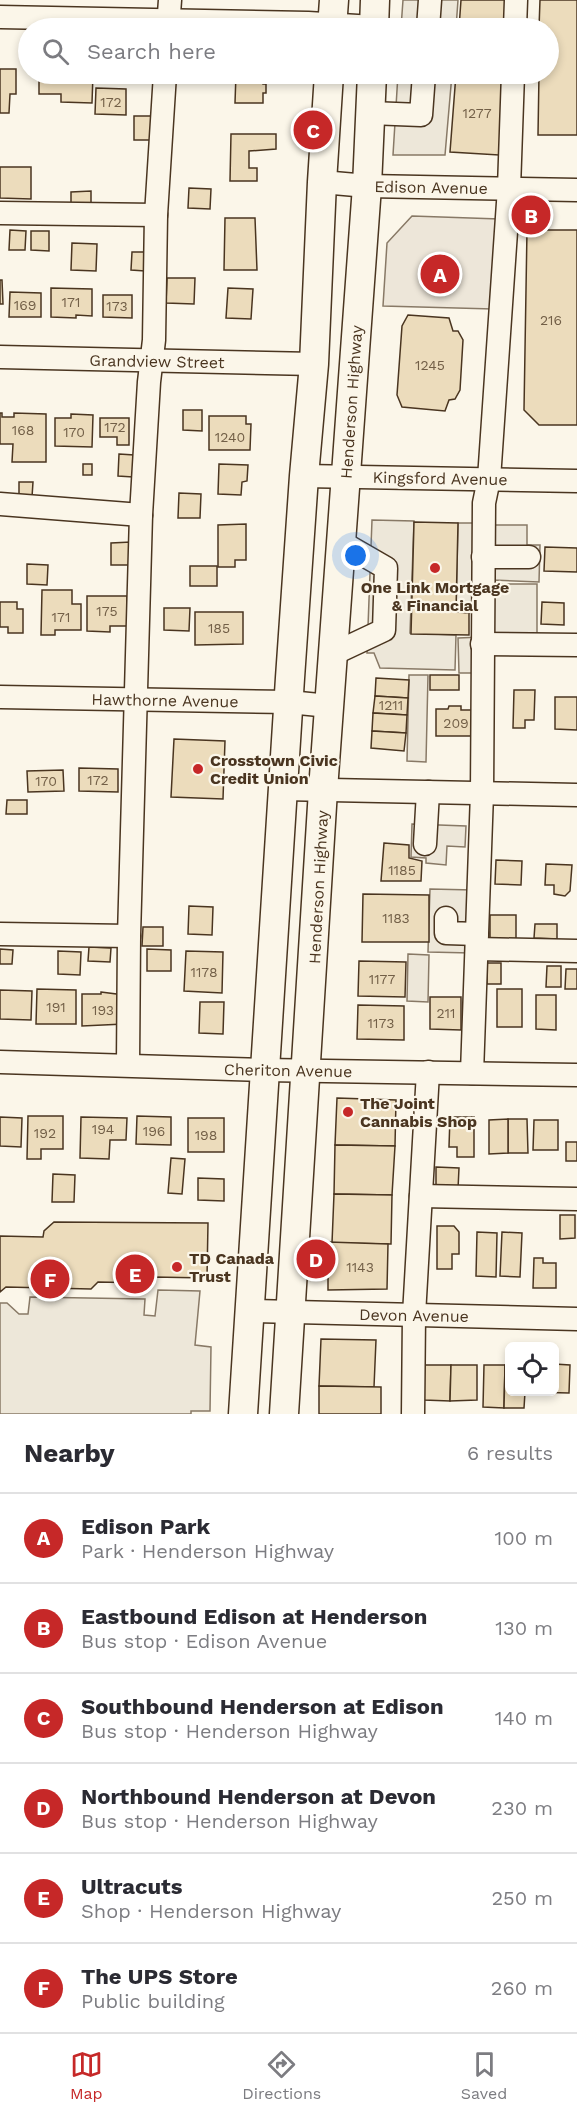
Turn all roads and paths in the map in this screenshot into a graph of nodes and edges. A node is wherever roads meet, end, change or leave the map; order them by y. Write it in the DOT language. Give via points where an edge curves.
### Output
graph roads {
  1 [pos="430,0"];
  2 [pos="516,0"];
  3 [pos="169,16"];
  4 [pos="0,17"];
  5 [pos="333,18"];
  6 [pos="374,18"];
  7 [pos="429,18"];
  8 [pos="515,18"];
  9 [pos="164,84"];
  10 [pos="328,84"];
  11 [pos="371,84"];
  12 [pos="423,84"];
  13 [pos="513,84"];
  14 [pos="370,112"];
  15 [pos="322,182"];
  16 [pos="366,186"];
  17 [pos="509,189"];
  18 [pos="577,190"];
  19 [pos="0,213"];
  20 [pos="156,215"];
  21 [pos="0,357"];
  22 [pos="152,361"];
  23 [pos="314,364"];
  24 [pos="304,476"];
  25 [pos="346,477"];
  26 [pos="489,478"];
  27 [pos="577,481"];
  28 [pos="0,504"];
  29 [pos="141,515"];
  30 [pos="341,542"];
  31 [pos="483,557"];
  32 [pos="529,557"];
  33 [pos="482,644"];
  34 [pos="577,645"];
  35 [pos="333,654"];
  36 [pos="0,697"];
  37 [pos="136,700"];
  38 [pos="289,702"];
  39 [pos="329,706"];
  40 [pos="283,789"];
  41 [pos="323,790"];
  42 [pos="428,792"];
  43 [pos="482,793"];
  44 [pos="577,795"];
  45 [pos="425,844"];
  46 [pos="446,918"];
  47 [pos="0,934"];
  48 [pos="129,936"];
  49 [pos="477,941"];
  50 [pos="577,951"];
  51 [pos="0,1062"];
  52 [pos="128,1065"];
  53 [pos="265,1070"];
  54 [pos="307,1071"];
  55 [pos="428,1072"];
  56 [pos="472,1073"];
  57 [pos="577,1075"];
  58 [pos="421,1196"];
  59 [pos="577,1199"];
  60 [pos="250,1311"];
  61 [pos="290,1313"];
  62 [pos="414,1316"];
  63 [pos="577,1319"];
  64 [pos="243,1414"];
  65 [pos="284,1414"];
  66 [pos="413,1414"];
  1 -- 7 [label="street"];
  2 -- 8 [label="street"];
  3 -- 4 [label="street"];
  3 -- 5 [label="street"];
  5 -- 6 [label="street"];
  9 -- 20 [label="street"];
  10 -- 15 [label="main road"];
  11 -- 14 [label="main road, Henderson Highway"];
  12 -- 14 [label="street" via="421,115"];
  13 -- 17 [label="street"];
  14 -- 16 [label="main road, Henderson Highway"];
  15 -- 16 [label="street, Edison Avenue"];
  15 -- 23 [label="main road"];
  16 -- 17 [label="street, Edison Avenue"];
  16 -- 25 [label="main road, Henderson Highway"];
  17 -- 18 [label="street, Edison Avenue"];
  17 -- 26 [label="street"];
  19 -- 20 [label="street"];
  20 -- 22 [label="street"];
  21 -- 22 [label="street, Grandview Street"];
  22 -- 23 [label="street, Grandview Street"];
  22 -- 29 [label="street"];
  23 -- 24 [label="main road"];
  24 -- 25 [label="street, Kingsford Avenue"];
  24 -- 38 [label="main road"];
  25 -- 26 [label="street, Kingsford Avenue"];
  25 -- 30 [label="main road, Henderson Highway"];
  26 -- 27 [label="street, Kingsford Avenue"];
  26 -- 31 [label="street" via="484,503"];
  28 -- 29 [label="street"];
  29 -- 37 [label="street"];
  30 -- 35 [label="main road, Henderson Highway"];
  30 -- 35 [label="street" via="386,568 384,630"];
  31 -- 32 [label="street"];
  31 -- 33 [label="street"];
  33 -- 34 [label="street"];
  33 -- 43 [label="street"];
  35 -- 39 [label="main road, Henderson Highway"];
  36 -- 37 [label="street, Hawthorne Avenue"];
  37 -- 38 [label="street, Hawthorne Avenue"];
  37 -- 48 [label="street"];
  38 -- 39 [label="street, Hawthorne Avenue"];
  38 -- 40 [label="main road"];
  39 -- 41 [label="main road, Henderson Highway"];
  40 -- 41 [label="street"];
  40 -- 53 [label="main road"];
  41 -- 42 [label="street"];
  41 -- 54 [label="main road, Henderson Highway"];
  42 -- 43 [label="street"];
  42 -- 45 [label="street"];
  43 -- 44 [label="street"];
  43 -- 49 [label="street"];
  46 -- 49 [label="street" via="446,933"];
  47 -- 48 [label="street"];
  48 -- 52 [label="street"];
  49 -- 50 [label="street"];
  49 -- 56 [label="street"];
  51 -- 52 [label="street, Cheriton Avenue"];
  52 -- 53 [label="street, Cheriton Avenue"];
  53 -- 54 [label="street, Cheriton Avenue"];
  53 -- 60 [label="main road"];
  54 -- 55 [label="street, Cheriton Avenue"];
  54 -- 61 [label="main road, Henderson Highway"];
  55 -- 56 [label="street, Cheriton Avenue"];
  55 -- 58 [label="street"];
  56 -- 57 [label="street, Cheriton Avenue"];
  58 -- 59 [label="street"];
  58 -- 62 [label="street"];
  60 -- 61 [label="street, Devon Avenue"];
  60 -- 64 [label="main road"];
  61 -- 62 [label="street, Devon Avenue"];
  61 -- 65 [label="main road, Henderson Highway"];
  62 -- 63 [label="street, Devon Avenue"];
  62 -- 66 [label="street"];
}
